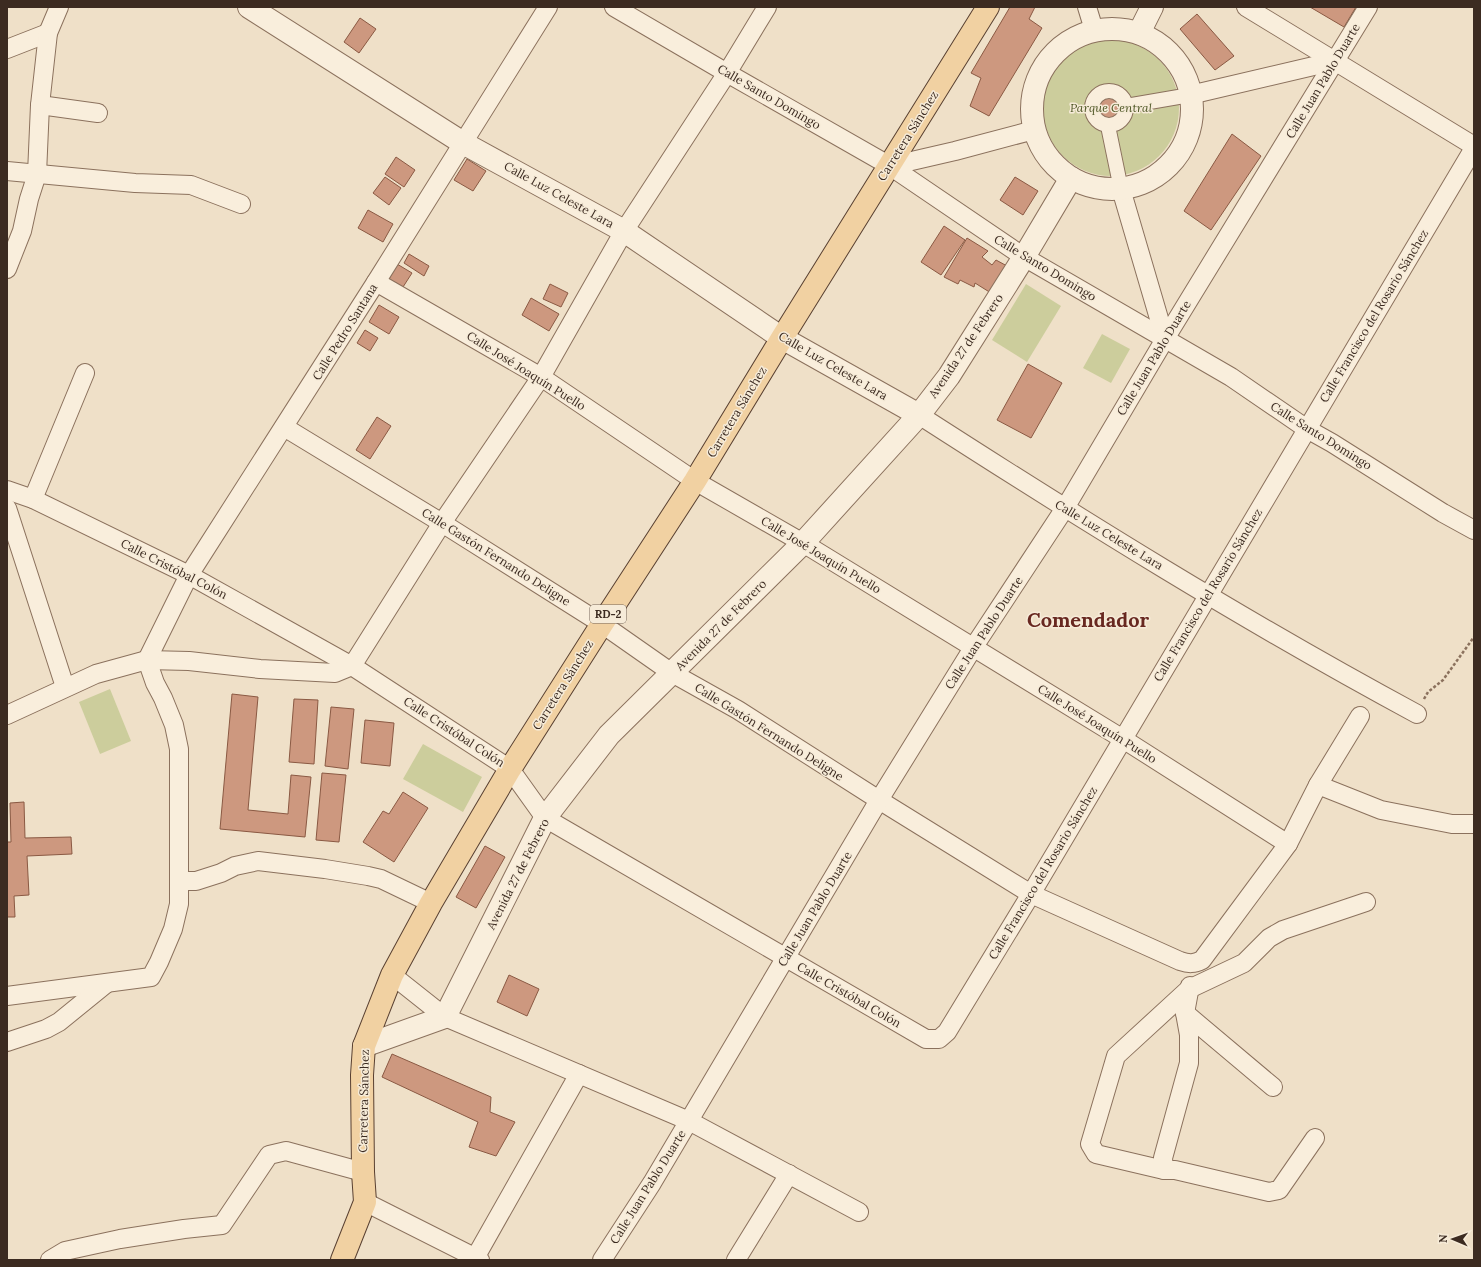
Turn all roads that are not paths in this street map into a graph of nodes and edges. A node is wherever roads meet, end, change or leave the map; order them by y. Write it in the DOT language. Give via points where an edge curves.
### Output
graph roads {
  1 [pos="59,7"];
  2 [pos="548,7"];
  3 [pos="614,7"];
  4 [pos="767,7"];
  5 [pos="988,7"];
  6 [pos="1087,7"];
  7 [pos="1152,7"];
  8 [pos="1246,7"];
  9 [pos="1368,7"];
  10 [pos="253,8"];
  11 [pos="1094,30"];
  12 [pos="48,33"];
  13 [pos="1140,33"];
  14 [pos="7,49"];
  15 [pos="1335,60"];
  16 [pos="727,73"];
  17 [pos="1190,95"];
  18 [pos="40,105"];
  19 [pos="1126,106"];
  20 [pos="98,113"];
  21 [pos="1108,126"];
  22 [pos="1034,130"];
  23 [pos="463,143"];
  24 [pos="1474,147"];
  25 [pos="890,166"];
  26 [pos="7,170"];
  27 [pos="37,174"];
  28 [pos="1071,178"];
  29 [pos="1121,189"];
  30 [pos="241,204"];
  31 [pos="624,230"];
  32 [pos="1024,258"];
  33 [pos="7,269"];
  34 [pos="376,282"];
  35 [pos="782,338"];
  36 [pos="1165,339"];
  37 [pos="85,373"];
  38 [pos="541,377"];
  39 [pos="919,415"];
  40 [pos="284,427"];
  41 [pos="1307,429"];
  42 [pos="695,481"];
  43 [pos="7,490"];
  44 [pos="33,499"];
  45 [pos="7,508"];
  46 [pos="1065,508"];
  47 [pos="442,523"];
  48 [pos="1474,530"];
  49 [pos="803,543"];
  50 [pos="190,575"];
  51 [pos="1208,596"];
  52 [pos="602,624"];
  53 [pos="973,648"];
  54 [pos="147,660"];
  55 [pos="352,666"];
  56 [pos="672,673"];
  57 [pos="65,687"];
  58 [pos="1417,714"];
  59 [pos="7,715"];
  60 [pos="1360,716"];
  61 [pos="1123,739"];
  62 [pos="510,768"];
  63 [pos="1318,785"];
  64 [pos="880,800"];
  65 [pos="545,818"];
  66 [pos="1474,824"];
  67 [pos="1288,844"];
  68 [pos="179,880"];
  69 [pos="1031,894"];
  70 [pos="1366,902"];
  71 [pos="431,903"];
  72 [pos="786,959"];
  73 [pos="1194,964"];
  74 [pos="392,975"];
  75 [pos="107,983"];
  76 [pos="1189,989"];
  77 [pos="7,996"];
  78 [pos="1185,1013"];
  79 [pos="445,1016"];
  80 [pos="939,1039"];
  81 [pos="7,1042"];
  82 [pos="364,1046"];
  83 [pos="579,1074"];
  84 [pos="1273,1087"];
  85 [pos="689,1121"];
  86 [pos="1315,1138"];
  87 [pos="1164,1170"];
  88 [pos="363,1172"];
  89 [pos="789,1174"];
  90 [pos="366,1202"];
  91 [pos="859,1212"];
  92 [pos="478,1259"];
  93 [pos="50,1260"];
  94 [pos="342,1260"];
  95 [pos="602,1260"];
  96 [pos="736,1260"];
  1 -- 12 [label="street"];
  2 -- 23 [label="street, Calle Pedro Santana"];
  3 -- 16 [label="street, Calle Santo Domingo"];
  4 -- 16 [label="street"];
  5 -- 25 [label="main road, Carretera Sánchez / RD-2"];
  6 -- 11 [label="street"];
  7 -- 13 [label="street"];
  8 -- 15 [label="street"];
  9 -- 15 [label="street, Calle Juan Pablo Duarte"];
  10 -- 23 [label="street, Calle Luz Celeste Lara"];
  11 -- 13 [label="street" via="1117,28"];
  11 -- 22 [label="street" via="1070,40 1050,57 1037,79 1032,104"];
  12 -- 14 [label="street"];
  12 -- 18 [label="street"];
  13 -- 17 [label="street" via="1158,43 1173,57 1184,75"];
  15 -- 17 [label="street"];
  15 -- 24 [label="street"];
  15 -- 36 [label="street, Calle Juan Pablo Duarte"];
  16 -- 25 [label="street, Calle Santo Domingo"];
  16 -- 31 [label="street"];
  17 -- 19 [label="street"];
  17 -- 29 [label="street" via="1191,121 1183,146 1167,167 1146,182"];
  18 -- 20 [label="street"];
  18 -- 27 [label="street"];
  19 -- 21 [label="street" via="1123,118"];
  19 -- 21 [label="street" via="1124,100 1115,92 1108,90 1097,95 1091,107 1092,113 1098,122"];
  21 -- 29 [label="street"];
  22 -- 25 [label="street"];
  22 -- 28 [label="street" via="1042,149 1054,165"];
  23 -- 31 [label="street, Calle Luz Celeste Lara"];
  23 -- 34 [label="street, Calle Pedro Santana"];
  24 -- 41 [label="street, Calle Francisco del Rosario Sánchez"];
  25 -- 32 [label="street, Calle Santo Domingo"];
  25 -- 35 [label="main road, Carretera Sánchez / RD-2"];
  26 -- 27 [label="street"];
  27 -- 30 [label="street" via="135,184 191,185"];
  27 -- 33 [label="street" via="22,231"];
  28 -- 29 [label="street" via="1095,188"];
  28 -- 32 [label="street, Avenida 27 de Febrero"];
  29 -- 36 [label="street"];
  31 -- 35 [label="street, Calle Luz Celeste Lara"];
  31 -- 38 [label="street"];
  32 -- 36 [label="street, Calle Santo Domingo"];
  32 -- 39 [label="street, Avenida 27 de Febrero" via="949,376"];
  34 -- 38 [label="street, Calle José Joaquín Puello"];
  34 -- 40 [label="street, Calle Pedro Santana"];
  35 -- 39 [label="street, Calle Luz Celeste Lara"];
  35 -- 42 [label="main road, Carretera Sánchez / RD-2"];
  36 -- 41 [label="street, Calle Santo Domingo" via="1231,377"];
  36 -- 46 [label="street, Calle Juan Pablo Duarte"];
  37 -- 44 [label="street"];
  38 -- 42 [label="street, Calle José Joaquín Puello"];
  38 -- 47 [label="street"];
  39 -- 46 [label="street, Calle Luz Celeste Lara"];
  39 -- 49 [label="street, Avenida 27 de Febrero"];
  40 -- 47 [label="street, Calle Gastón Fernando Deligne"];
  40 -- 50 [label="street, Calle Pedro Santana"];
  41 -- 48 [label="street, Calle Santo Domingo"];
  41 -- 51 [label="street, Calle Francisco del Rosario Sánchez"];
  42 -- 49 [label="street, Calle José Joaquín Puello"];
  42 -- 52 [label="main road, Carretera Sánchez / RD-2"];
  43 -- 44 [label="street, Calle Cristóbal Colón"];
  44 -- 50 [label="street, Calle Cristóbal Colón"];
  45 -- 57 [label="street"];
  46 -- 51 [label="street, Calle Luz Celeste Lara"];
  46 -- 53 [label="street, Calle Juan Pablo Duarte"];
  47 -- 52 [label="street, Calle Gastón Fernando Deligne"];
  47 -- 55 [label="street"];
  49 -- 53 [label="street, Calle José Joaquín Puello"];
  49 -- 56 [label="street, Avenida 27 de Febrero"];
  50 -- 54 [label="street, Calle Pedro Santana"];
  50 -- 55 [label="street, Calle Cristóbal Colón"];
  51 -- 58 [label="street, Calle Luz Celeste Lara"];
  51 -- 61 [label="street, Calle Francisco del Rosario Sánchez"];
  52 -- 56 [label="street, Calle Gastón Fernando Deligne"];
  52 -- 62 [label="main road, Carretera Sánchez / RD-2"];
  53 -- 61 [label="street, Calle José Joaquín Puello"];
  53 -- 64 [label="street, Calle Juan Pablo Duarte"];
  54 -- 55 [label="street" via="334,673"];
  54 -- 57 [label="street" via="96,674"];
  54 -- 68 [label="street" via="174,725 179,749"];
  55 -- 62 [label="street, Calle Cristóbal Colón"];
  56 -- 64 [label="street, Calle Gastón Fernando Deligne" via="738,710"];
  56 -- 65 [label="street, Avenida 27 de Febrero" via="610,735"];
  57 -- 59 [label="street"];
  60 -- 63 [label="street"];
  61 -- 67 [label="street, Calle José Joaquín Puello"];
  61 -- 69 [label="street, Calle Francisco del Rosario Sánchez"];
  62 -- 65 [label="street, Calle Cristóbal Colón"];
  62 -- 71 [label="main road, Carretera Sánchez / RD-2"];
  63 -- 66 [label="street" via="1381,810 1452,824"];
  63 -- 67 [label="street"];
  64 -- 69 [label="street, Calle Gastón Fernando Deligne"];
  64 -- 72 [label="street, Calle Juan Pablo Duarte"];
  65 -- 72 [label="street, Calle Cristóbal Colón"];
  65 -- 79 [label="street, Avenida 27 de Febrero"];
  67 -- 73 [label="street" via="1202,960"];
  68 -- 71 [label="street" via="196,881 235,866 258,862 325,869 381,879"];
  68 -- 75 [label="street" via="179,904 173,929 151,977"];
  69 -- 73 [label="street, Calle Gastón Fernando Deligne" via="1180,961"];
  69 -- 80 [label="street, Calle Francisco del Rosario Sánchez" via="947,1032"];
  70 -- 76 [label="street" via="1283,930 1269,938 1244,963"];
  71 -- 74 [label="main road, Carretera Sánchez / RD-2"];
  72 -- 80 [label="street, Calle Cristóbal Colón" via="926,1039"];
  72 -- 85 [label="street, Calle Juan Pablo Duarte"];
  73 -- 76 [label="street"];
  74 -- 79 [label="street"];
  74 -- 82 [label="main road, Carretera Sánchez / RD-2"];
  75 -- 77 [label="street"];
  75 -- 81 [label="street" via="59,1022"];
  76 -- 78 [label="street"];
  76 -- 87 [label="street" via="1116,1056 1090,1144 1096,1154"];
  78 -- 84 [label="street"];
  78 -- 87 [label="street" via="1190,1063 1164,1158"];
  79 -- 82 [label="street"];
  79 -- 83 [label="street"];
  82 -- 88 [label="main road, Carretera Sánchez / RD-2"];
  83 -- 85 [label="street"];
  83 -- 92 [label="street"];
  85 -- 89 [label="street"];
  85 -- 95 [label="street, Calle Juan Pablo Duarte"];
  86 -- 87 [label="street" via="1279,1190 1269,1192 1175,1170"];
  88 -- 90 [label="main road, Carretera Sánchez / RD-2"];
  88 -- 93 [label="street" via="286,1151 269,1155 222,1226 120,1239 65,1251"];
  89 -- 91 [label="street"];
  89 -- 96 [label="street"];
  90 -- 92 [label="street"];
  90 -- 94 [label="main road, Carretera Sánchez / RD-2"];
}
